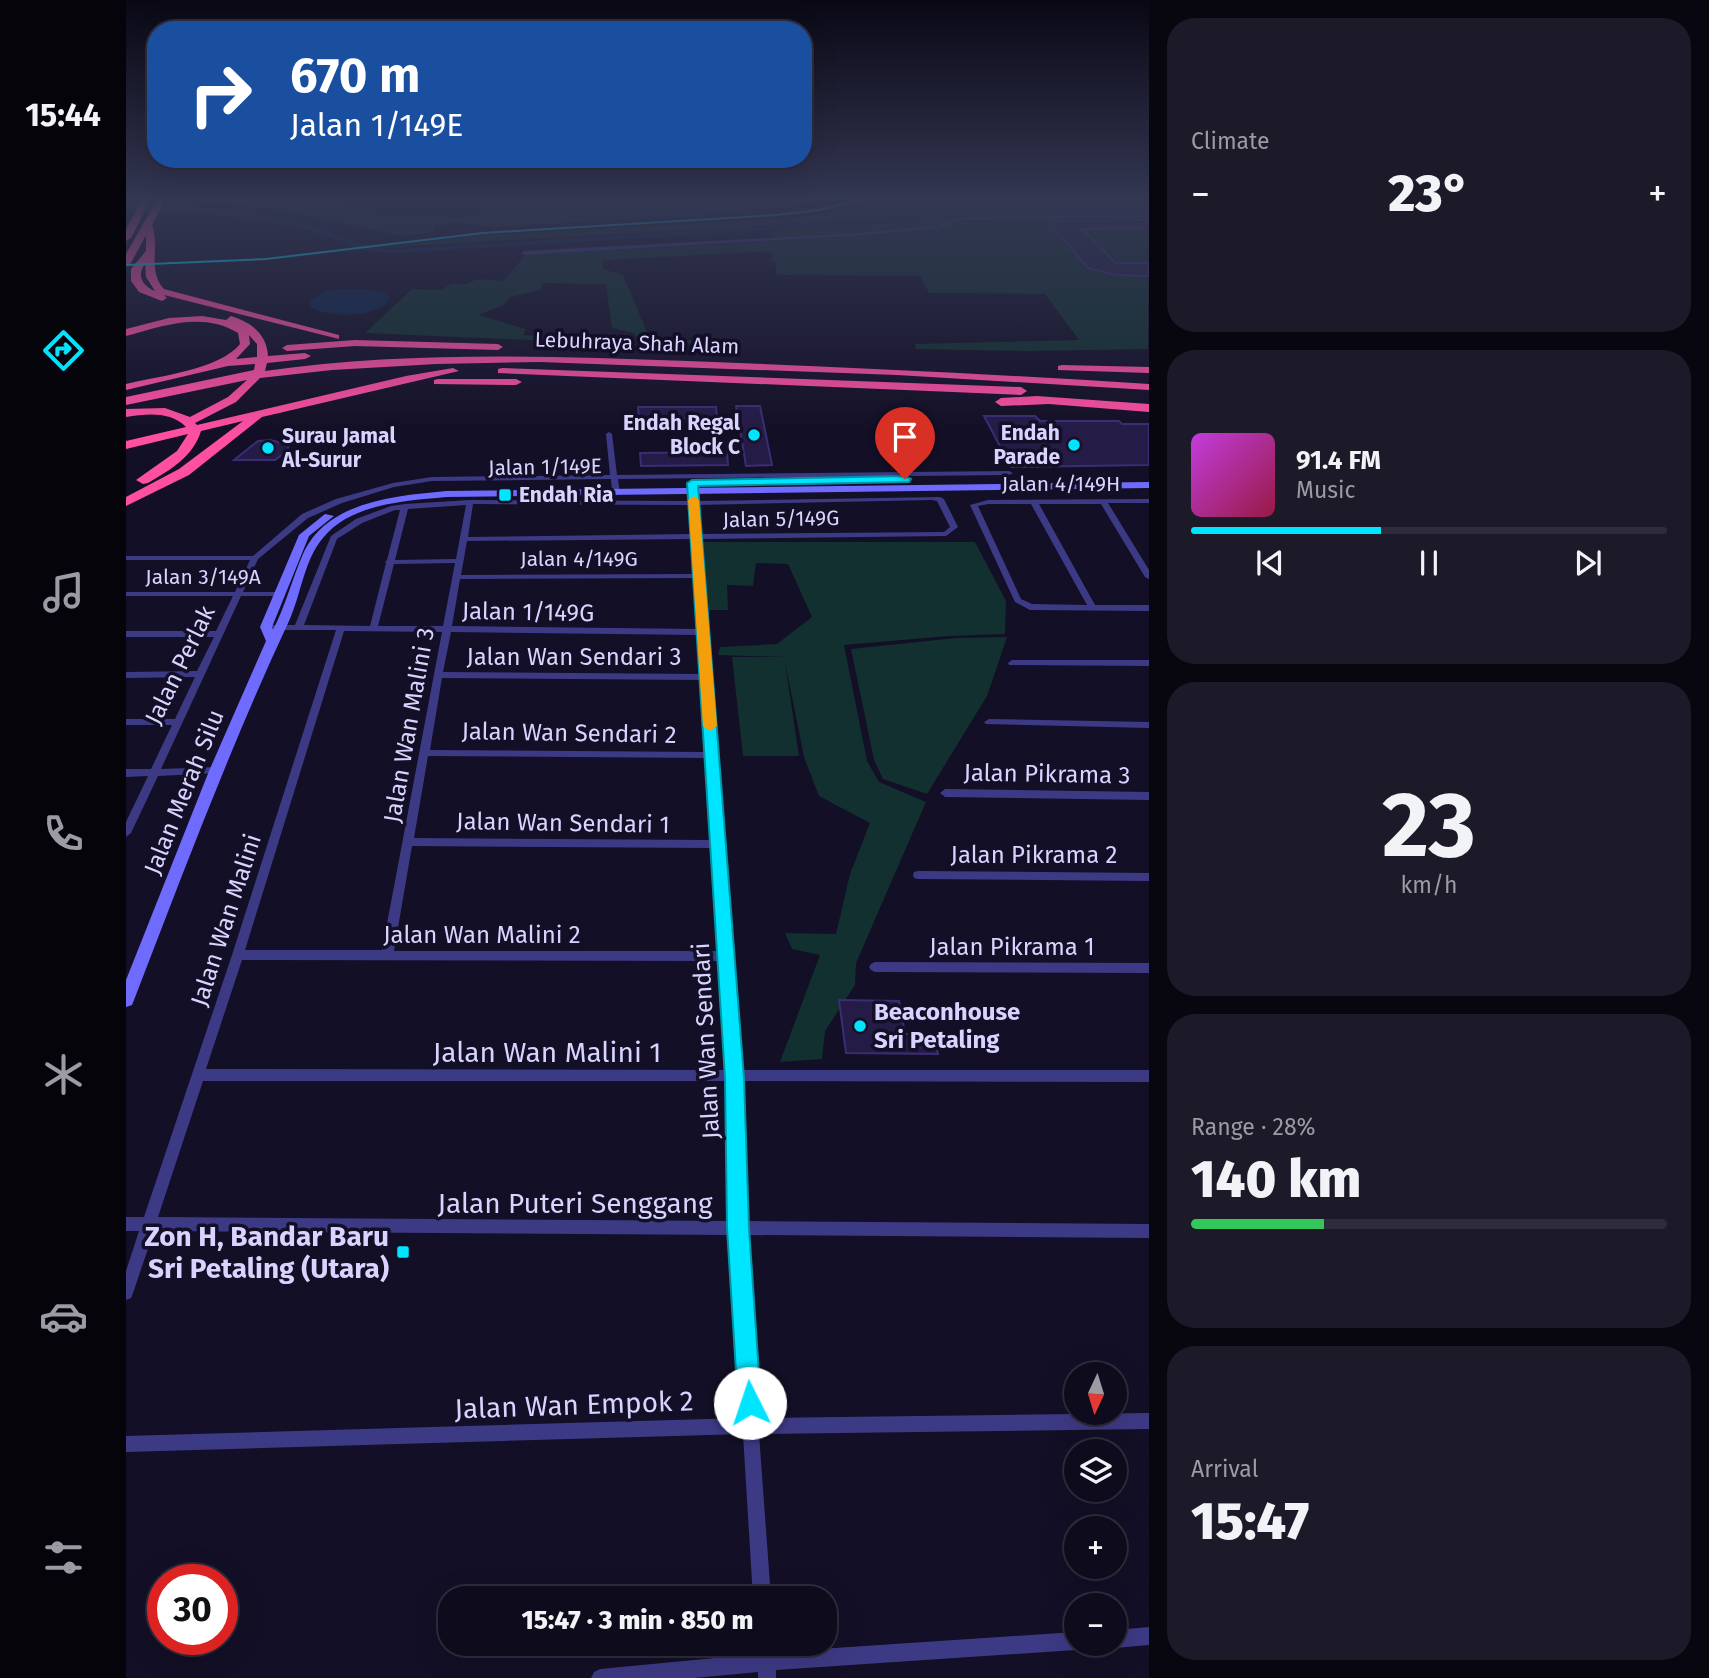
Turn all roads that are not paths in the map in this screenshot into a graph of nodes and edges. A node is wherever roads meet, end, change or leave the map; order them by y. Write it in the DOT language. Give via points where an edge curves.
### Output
graph roads {
  1 [pos="136,276"];
  2 [pos="151,276"];
  3 [pos="126,333"];
  4 [pos="604,361"];
  5 [pos="402,368"];
  6 [pos="1022,368"];
  7 [pos="633,370"];
  8 [pos="1149,370"];
  9 [pos="897,372"];
  10 [pos="1149,387"];
  11 [pos="126,389"];
  12 [pos="1149,395"];
  13 [pos="148,396"];
  14 [pos="1054,396"];
  15 [pos="330,397"];
  16 [pos="126,401"];
  17 [pos="126,407"];
  18 [pos="1149,408"];
  19 [pos="126,413"];
  20 [pos="244,426"];
  21 [pos="165,434"];
  22 [pos="609,434"];
  23 [pos="126,445"];
  24 [pos="1009,472"];
  25 [pos="1149,477"];
  26 [pos="615,485"];
  27 [pos="1149,485"];
  28 [pos="126,487"];
  29 [pos="693,492"];
  30 [pos="126,495"];
  31 [pos="1149,501"];
  32 [pos="126,502"];
  33 [pos="470,502"];
  34 [pos="1034,502"];
  35 [pos="1103,502"];
  36 [pos="405,506"];
  37 [pos="126,513"];
  38 [pos="697,538"];
  39 [pos="464,539"];
  40 [pos="126,558"];
  41 [pos="255,558"];
  42 [pos="460,561"];
  43 [pos="389,562"];
  44 [pos="700,576"];
  45 [pos="458,577"];
  46 [pos="1149,577"];
  47 [pos="239,593"];
  48 [pos="126,594"];
  49 [pos="280,594"];
  50 [pos="1092,607"];
  51 [pos="1149,608"];
  52 [pos="266,627"];
  53 [pos="282,627"];
  54 [pos="298,628"];
  55 [pos="341,628"];
  56 [pos="373,628"];
  57 [pos="447,630"];
  58 [pos="705,632"];
  59 [pos="126,634"];
  60 [pos="218,634"];
  61 [pos="272,641"];
  62 [pos="1012,663"];
  63 [pos="1149,663"];
  64 [pos="199,674"];
  65 [pos="126,675"];
  66 [pos="440,675"];
  67 [pos="708,677"];
  68 [pos="126,722"];
  69 [pos="176,722"];
  70 [pos="989,722"];
  71 [pos="1149,725"];
  72 [pos="425,753"];
  73 [pos="711,755"];
  74 [pos="216,771"];
  75 [pos="126,773"];
  76 [pos="153,773"];
  77 [pos="945,793"];
  78 [pos="1149,796"];
  79 [pos="126,832"];
  80 [pos="408,842"];
  81 [pos="717,844"];
  82 [pos="918,875"];
  83 [pos="1149,877"];
  84 [pos="238,955"];
  85 [pos="387,956"];
  86 [pos="726,956"];
  87 [pos="875,967"];
  88 [pos="1149,968"];
  89 [pos="126,1000"];
  90 [pos="197,1075"];
  91 [pos="1149,1076"];
  92 [pos="734,1078"];
  93 [pos="126,1224"];
  94 [pos="148,1224"];
  95 [pos="738,1228"];
  96 [pos="1149,1231"];
  97 [pos="126,1293"];
  98 [pos="1149,1421"];
  99 [pos="751,1426"];
  100 [pos="126,1444"];
  101 [pos="761,1586"];
  102 [pos="1149,1636"];
  103 [pos="1127,1638"];
  104 [pos="1064,1642"];
  105 [pos="767,1670"];
  106 [pos="600,1678"];
  1 -- 21 [label="highway" via="143,290 165,300 246,325 262,343 264,353 257,377 233,400"];
  2 -- 4 [label="highway" via="160,291 318,333 399,347 573,355"];
  3 -- 13 [label="highway" via="171,321 203,319 234,325 245,335 243,348 226,362"];
  4 -- 9 [label="highway, Lebuhraya Shah Alam"];
  4 -- 13 [label="highway, Lebuhraya Shah Alam" via="489,359 323,366 218,380"];
  5 -- 14 [label="highway, Lebuhraya Shah Alam" via="897,388 930,395"];
  5 -- 17 [label="highway, Lebuhraya Shah Alam" via="247,381"];
  5 -- 20 [label="highway" via="310,390 272,406"];
  6 -- 8 [label="highway"];
  6 -- 9 [label="highway"];
  6 -- 11 [label="highway" via="344,344 224,357 146,377"];
  7 -- 10 [label="highway"];
  7 -- 11 [label="highway" via="297,356 228,363"];
  7 -- 14 [label="highway" via="1034,388"];
  7 -- 15 [label="highway" via="475,369"];
  9 -- 10 [label="highway, Lebuhraya Shah Alam"];
  11 -- 30 [label="highway" via="184,396 196,403 213,425 209,440 185,462"];
  12 -- 14 [label="highway"];
  13 -- 16 [label="highway, Lebuhraya Shah Alam"];
  14 -- 15 [label="highway" via="1025,403 447,382"];
  14 -- 18 [label="highway"];
  15 -- 21 [label="highway"];
  19 -- 28 [label="highway" via="170,413 187,420 195,431 177,458"];
  20 -- 32 [label="highway" via="184,472"];
  20 -- 37 [label="highway" via="206,466"];
  21 -- 23 [label="highway"];
  22 -- 26 [label="street"];
  24 -- 26 [label="street"];
  25 -- 29 [label="street, Jalan 1/149E"];
  26 -- 29 [label="street, Jalan 1/149E"];
  26 -- 41 [label="street" via="432,479 393,485 305,516"];
  26 -- 49 [label="street, Jalan 1/149E" via="439,489 394,494 351,506 304,535"];
  26 -- 53 [label="street, Jalan 1/149E" via="446,494 365,509 334,523 316,538"];
  27 -- 29 [label="street, Jalan 1/149E"];
  29 -- 33 [label="street"];
  29 -- 38 [label="street, Jalan Wan Sendari"];
  29 -- 38 [label="street, Jalan 5/149G" via="940,499 954,527 946,534"];
  31 -- 35 [label="street, Jalan 4/149H"];
  33 -- 36 [label="street"];
  33 -- 39 [label="street, Jalan Wan Malini 3"];
  34 -- 35 [label="street, Jalan 4/149H"];
  34 -- 50 [label="street"];
  34 -- 50 [label="street, Jalan 4/149H" via="974,505 1018,600 1030,607"];
  35 -- 46 [label="street"];
  36 -- 43 [label="street"];
  36 -- 54 [label="street" via="359,521 334,538"];
  38 -- 39 [label="street, Jalan 5/149G"];
  38 -- 44 [label="street, Jalan Wan Sendari"];
  39 -- 42 [label="street, Jalan Wan Malini 3"];
  40 -- 41 [label="street"];
  41 -- 47 [label="street, Jalan Perlak"];
  42 -- 43 [label="street"];
  42 -- 45 [label="street, Jalan Wan Malini 3"];
  43 -- 56 [label="street"];
  44 -- 45 [label="street, Jalan 4/149G"];
  44 -- 58 [label="street, Jalan Wan Sendari"];
  45 -- 57 [label="street, Jalan Wan Malini 3"];
  47 -- 48 [label="street, Jalan 3/149A"];
  47 -- 49 [label="street, Jalan 3/149A"];
  47 -- 60 [label="street, Jalan Perlak"];
  49 -- 52 [label="street, Jalan 1/149E"];
  50 -- 51 [label="street"];
  52 -- 53 [label="street, Jalan 1/149G"];
  52 -- 61 [label="street"];
  53 -- 54 [label="street, Jalan 1/149G"];
  53 -- 61 [label="street, Jalan Merah Silu"];
  54 -- 55 [label="street, Jalan 1/149G"];
  55 -- 56 [label="street, Jalan 1/149G"];
  55 -- 84 [label="street, Jalan Wan Malini"];
  56 -- 57 [label="street, Jalan 1/149G"];
  57 -- 58 [label="street, Jalan 1/149G"];
  57 -- 66 [label="street, Jalan Wan Malini 3"];
  58 -- 67 [label="street, Jalan Wan Sendari"];
  59 -- 60 [label="street"];
  60 -- 64 [label="street, Jalan Perlak"];
  61 -- 74 [label="street, Jalan Merah Silu"];
  62 -- 63 [label="street"];
  64 -- 65 [label="street"];
  64 -- 69 [label="street, Jalan Perlak"];
  66 -- 67 [label="street, Jalan Wan Sendari 3"];
  66 -- 72 [label="street, Jalan Wan Malini 3"];
  67 -- 73 [label="street, Jalan Wan Sendari"];
  68 -- 69 [label="street"];
  69 -- 76 [label="street, Jalan Perlak"];
  70 -- 71 [label="street"];
  72 -- 73 [label="street, Jalan Wan Sendari 2"];
  72 -- 80 [label="street, Jalan Wan Malini 3"];
  73 -- 81 [label="street, Jalan Wan Sendari"];
  74 -- 76 [label="street"];
  74 -- 89 [label="street, Jalan Merah Silu"];
  75 -- 76 [label="street"];
  76 -- 79 [label="street, Jalan Perlak"];
  77 -- 78 [label="street, Jalan Pikrama 3"];
  80 -- 81 [label="street, Jalan Wan Sendari 1"];
  80 -- 85 [label="street, Jalan Wan Malini 3"];
  81 -- 86 [label="street, Jalan Wan Sendari"];
  82 -- 83 [label="street, Jalan Pikrama 2"];
  84 -- 85 [label="street, Jalan Wan Malini 2"];
  84 -- 90 [label="street, Jalan Wan Malini"];
  85 -- 86 [label="street, Jalan Wan Malini 2"];
  86 -- 92 [label="street, Jalan Wan Sendari"];
  87 -- 88 [label="street, Jalan Pikrama 1"];
  90 -- 92 [label="street, Jalan Wan Malini 1"];
  90 -- 94 [label="street, Jalan Wan Malini"];
  91 -- 92 [label="street, Jalan Wan Malini 1"];
  92 -- 95 [label="street, Jalan Wan Sendari"];
  93 -- 94 [label="street, Jalan Puteri Senggang"];
  94 -- 95 [label="street, Jalan Puteri Senggang"];
  94 -- 97 [label="street, Jalan Wan Malini"];
  95 -- 96 [label="street, Jalan Puteri Senggang"];
  95 -- 99 [label="street, Jalan Wan Sendari"];
  98 -- 99 [label="street, Jalan Wan Empok 2"];
  99 -- 100 [label="street, Jalan Wan Empok 2"];
  99 -- 101 [label="street, Jalan Wan Sendari"];
  102 -- 103 [label="street"];
  104 -- 105 [label="street"];
  105 -- 106 [label="street"];
}
